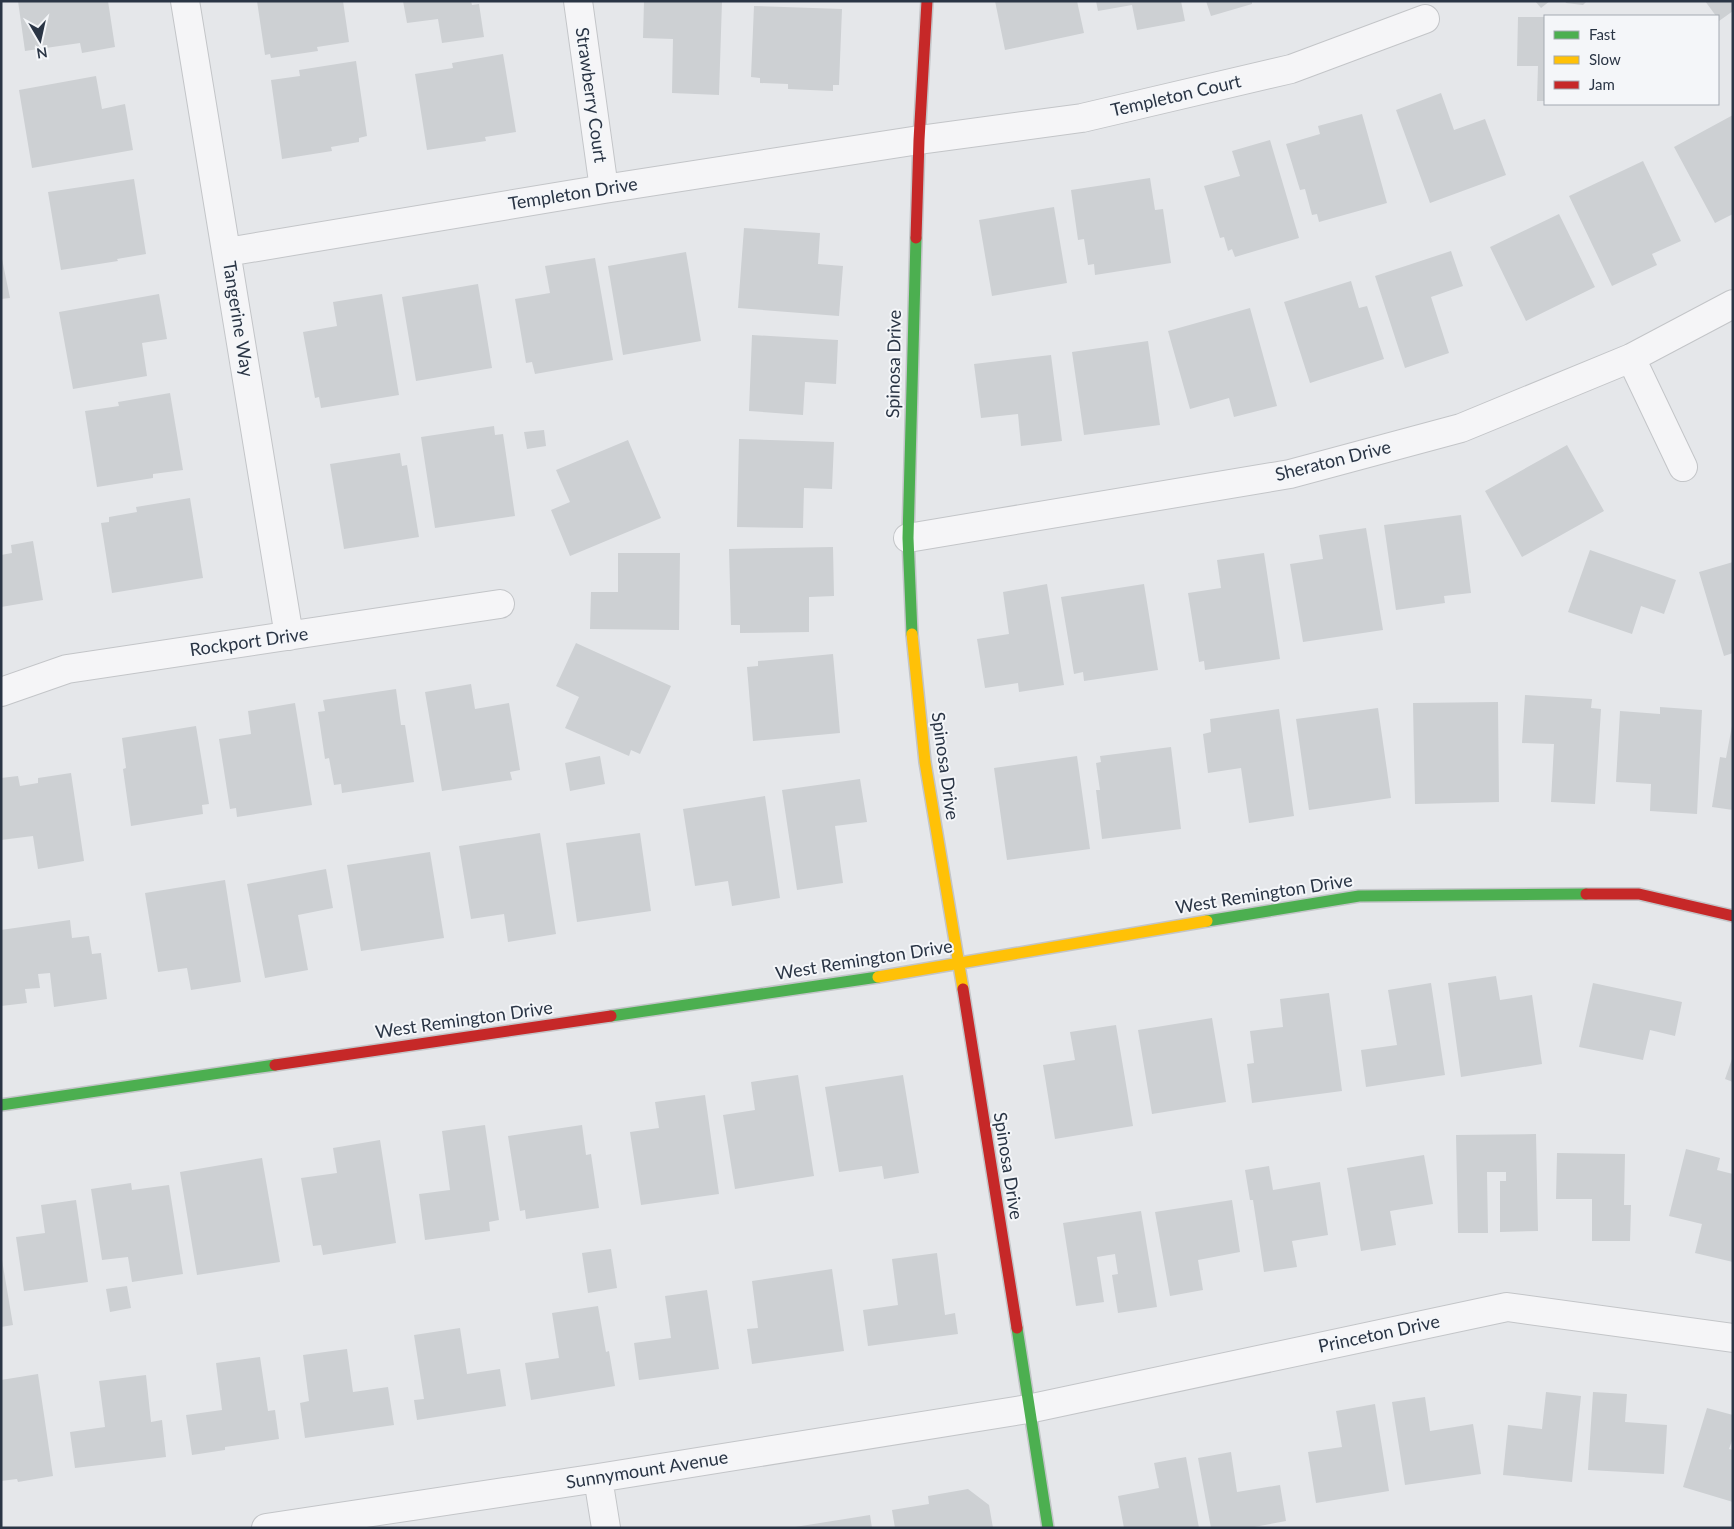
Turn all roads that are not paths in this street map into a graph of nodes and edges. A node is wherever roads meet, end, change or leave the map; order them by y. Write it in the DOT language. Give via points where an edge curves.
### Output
graph roads {
  1 [pos="185,1"];
  2 [pos="578,1"];
  3 [pos="927,1"];
  4 [pos="1425,19"];
  5 [pos="919,140"];
  6 [pos="604,189"];
  7 [pos="227,252"];
  8 [pos="1733,304"];
  9 [pos="1631,358"];
  10 [pos="1683,467"];
  11 [pos="908,538"];
  12 [pos="500,604"];
  13 [pos="289,636"];
  14 [pos="1,692"];
  15 [pos="1733,916"];
  16 [pos="959,962"];
  17 [pos="1,1105"];
  18 [pos="1733,1338"];
  19 [pos="1028,1409"];
  20 [pos="598,1478"];
  21 [pos="266,1528"];
  22 [pos="606,1528"];
  23 [pos="1048,1528"];
  1 -- 7 [label="street, Tangerine Way"];
  2 -- 6 [label="street, Strawberry Court"];
  3 -- 5 [label="street, Spinosa Drive"];
  4 -- 5 [label="street, Templeton Court" via="1291,69 1082,118"];
  5 -- 6 [label="street, Templeton Drive"];
  5 -- 11 [label="street, Spinosa Drive"];
  6 -- 7 [label="street, Templeton Drive"];
  7 -- 13 [label="street, Tangerine Way"];
  8 -- 9 [label="street, Sheraton Drive"];
  9 -- 10 [label="street"];
  9 -- 11 [label="street, Sheraton Drive" via="1461,428 1290,474"];
  11 -- 16 [label="street, Spinosa Drive" via="912,642 925,762"];
  12 -- 13 [label="street, Rockport Drive"];
  13 -- 14 [label="street, Rockport Drive" via="67,669"];
  15 -- 16 [label="street, West Remington Drive" via="1639,894 1359,896"];
  16 -- 17 [label="street, West Remington Drive" via="909,972"];
  16 -- 19 [label="street, Spinosa Drive"];
  18 -- 19 [label="street, Princeton Drive" via="1507,1307"];
  19 -- 20 [label="street, Sunnymount Avenue"];
  19 -- 23 [label="street, Spinosa Drive"];
  20 -- 21 [label="street, Sunnymount Avenue"];
  20 -- 22 [label="street"];
}
